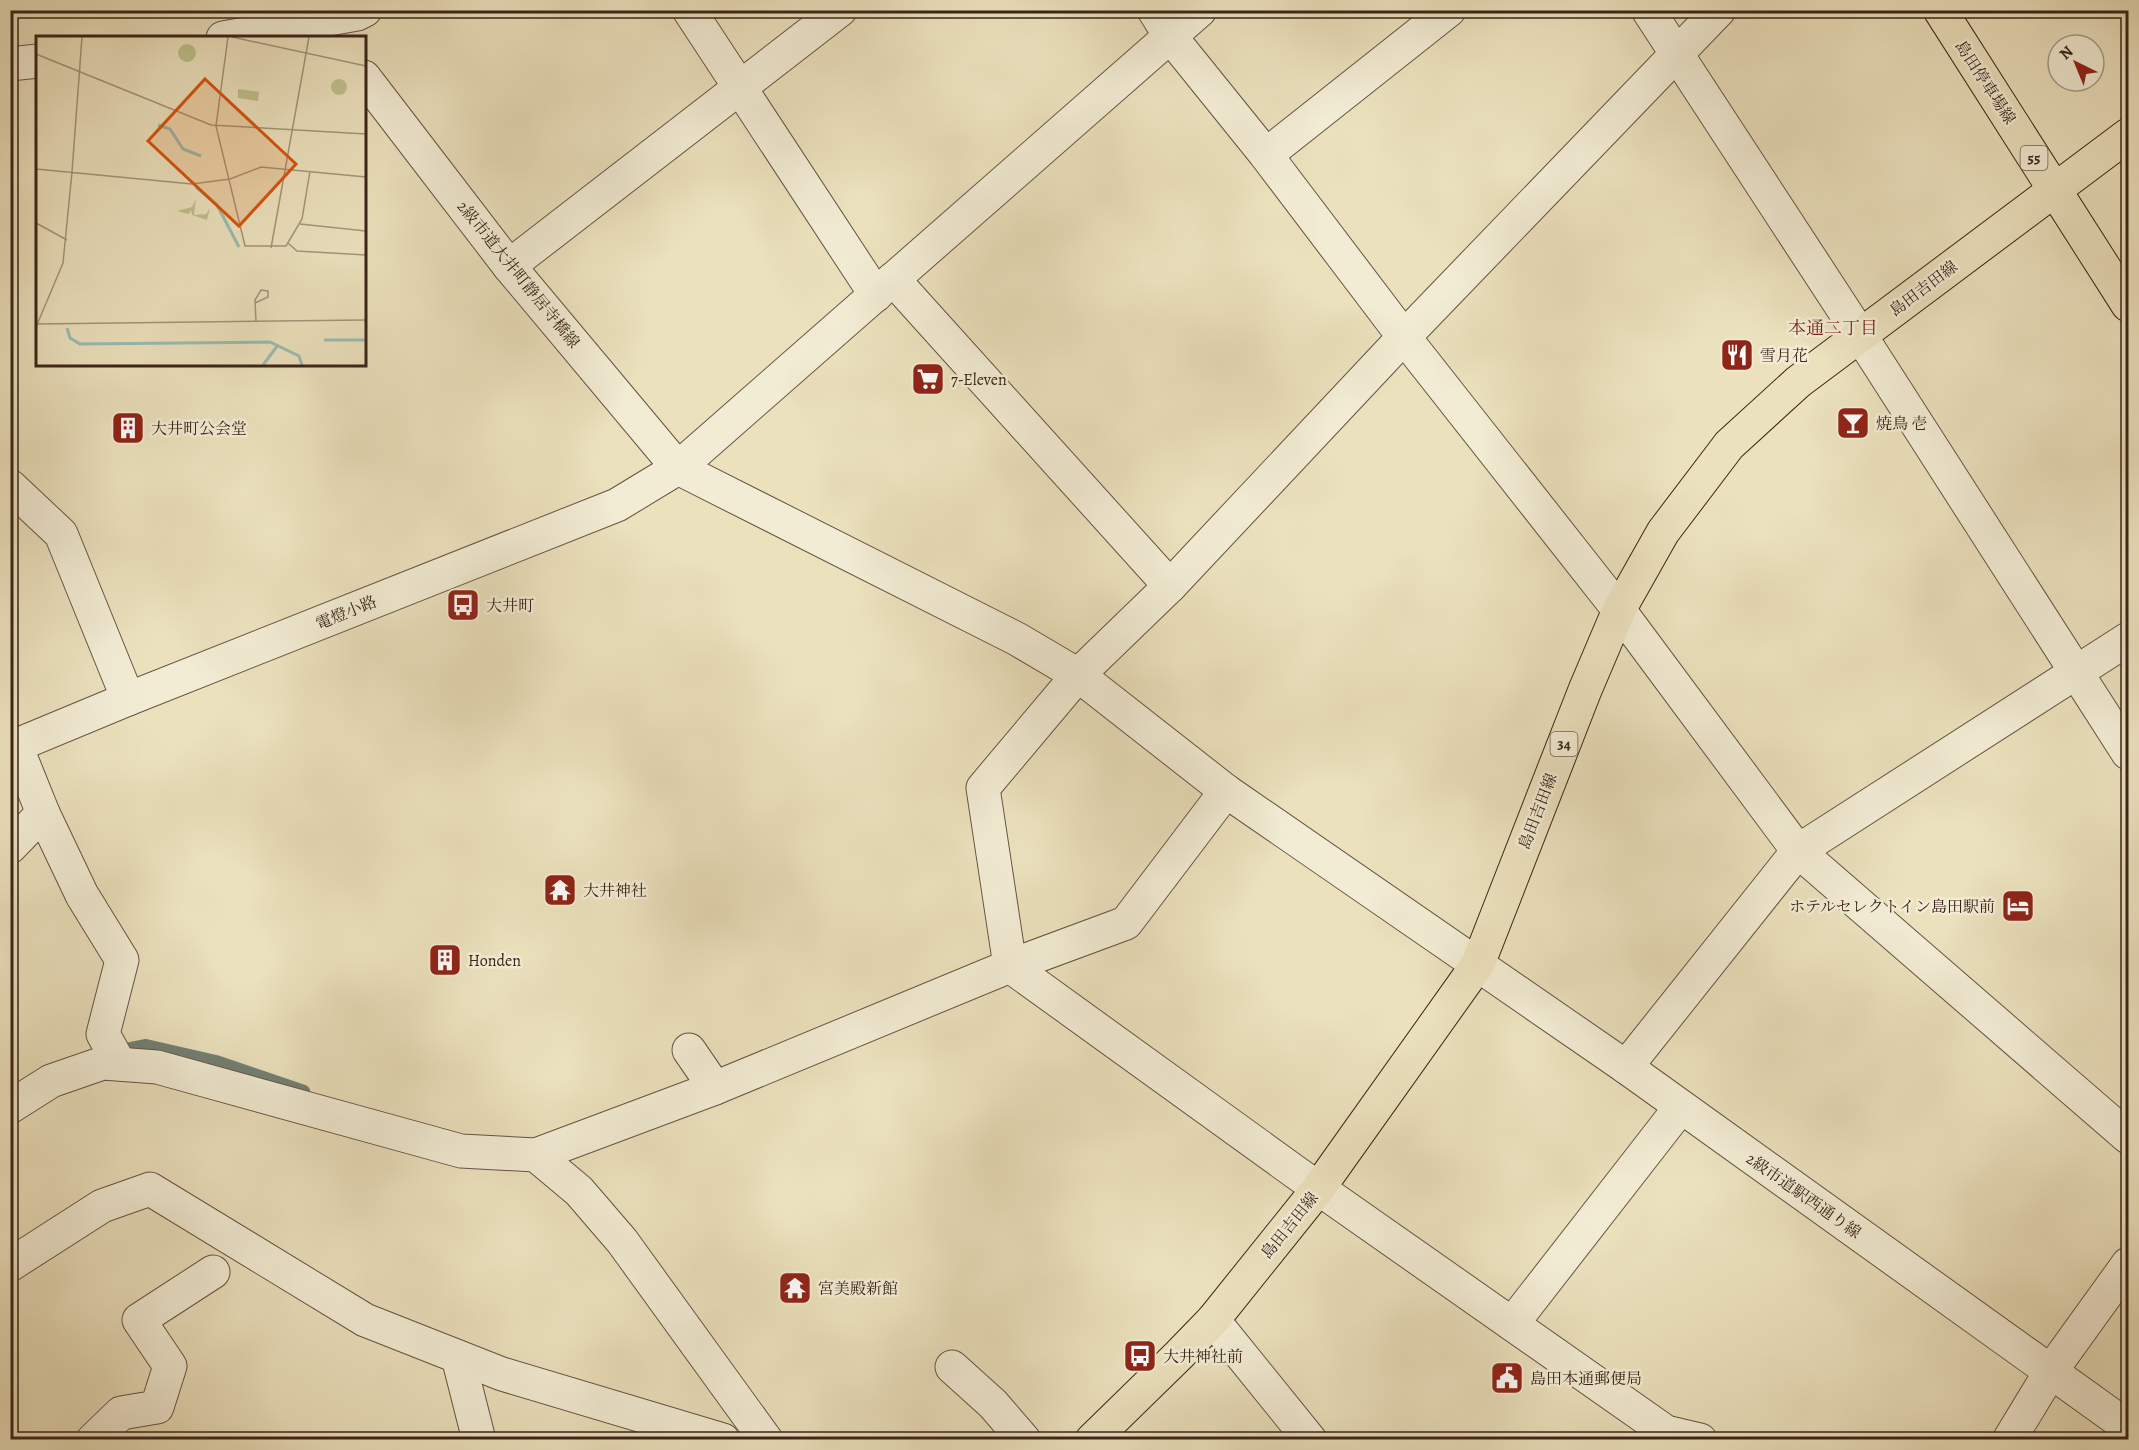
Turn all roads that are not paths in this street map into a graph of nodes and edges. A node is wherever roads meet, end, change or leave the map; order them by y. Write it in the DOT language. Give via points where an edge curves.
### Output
graph roads {
  1 [pos="365,10"];
  2 [pos="688,10"];
  3 [pos="840,10"];
  4 [pos="1200,10"];
  5 [pos="1449,10"];
  6 [pos="1648,10"];
  7 [pos="1719,10"];
  8 [pos="1940,10"];
  9 [pos="324,22"];
  10 [pos="1162,23"];
  11 [pos="236,36"];
  12 [pos="1677,55"];
  13 [pos="36,61"];
  14 [pos="10,64"];
  15 [pos="366,79"];
  16 [pos="739,89"];
  17 [pos="2128,135"];
  18 [pos="1266,155"];
  19 [pos="2054,189"];
  20 [pos="509,266"];
  21 [pos="885,287"];
  22 [pos="2128,305"];
  23 [pos="1860,335"];
  24 [pos="1404,338"];
  25 [pos="678,468"];
  26 [pos="10,486"];
  27 [pos="1170,586"];
  28 [pos="1619,610"];
  29 [pos="2128,639"];
  30 [pos="2076,673"];
  31 [pos="1078,675"];
  32 [pos="128,699"];
  33 [pos="13,747"];
  34 [pos="2128,753"];
  35 [pos="1226,791"];
  36 [pos="43,813"];
  37 [pos="10,847"];
  38 [pos="1798,851"];
  39 [pos="1478,964"];
  40 [pos="1010,966"];
  41 [pos="110,1048"];
  42 [pos="689,1050"];
  43 [pos="1626,1067"];
  44 [pos="715,1088"];
  45 [pos="10,1107"];
  46 [pos="1680,1108"];
  47 [pos="2128,1137"];
  48 [pos="536,1155"];
  49 [pos="1318,1189"];
  50 [pos="2128,1264"];
  51 [pos="10,1265"];
  52 [pos="213,1272"];
  53 [pos="1213,1320"];
  54 [pos="1512,1324"];
  55 [pos="458,1357"];
  56 [pos="952,1367"];
  57 [pos="2051,1371"];
  58 [pos="2128,1427"];
  59 [pos="93,1440"];
  60 [pos="479,1440"];
  61 [pos="723,1440"];
  62 [pos="766,1440"];
  63 [pos="1024,1440"];
  64 [pos="1092,1440"];
  65 [pos="1310,1440"];
  66 [pos="1700,1440"];
  67 [pos="2009,1440"];
  1 -- 9 [label="street"];
  2 -- 16 [label="street"];
  3 -- 16 [label="street"];
  4 -- 10 [label="street, 電燈小路"];
  5 -- 18 [label="street"];
  6 -- 12 [label="street"];
  7 -- 12 [label="street"];
  8 -- 19 [label="main road, 島田停車場線 / 55"];
  9 -- 11 [label="street"];
  10 -- 18 [label="street"];
  10 -- 21 [label="street, 電燈小路"];
  12 -- 23 [label="street"];
  12 -- 24 [label="street"];
  13 -- 14 [label="street"];
  15 -- 20 [label="street, 2級市道大井町静居寺橋線"];
  16 -- 20 [label="street"];
  16 -- 21 [label="street"];
  17 -- 19 [label="main road, 島田吉田線 / 34"];
  18 -- 24 [label="street"];
  19 -- 22 [label="main road, 島田停車場線 / 55"];
  19 -- 23 [label="main road, 島田吉田線 / 34"];
  20 -- 25 [label="street, 2級市道大井町静居寺橋線"];
  21 -- 25 [label="street, 電燈小路"];
  21 -- 27 [label="street"];
  23 -- 28 [label="main road, 島田吉田線 / 34" via="1798,382 1730,445 1663,532"];
  23 -- 30 [label="street"];
  24 -- 27 [label="street"];
  24 -- 28 [label="street"];
  25 -- 31 [label="street, 2級市道駅西通り線" via="1017,639"];
  25 -- 32 [label="street, 電燈小路" via="617,505"];
  26 -- 32 [label="street" via="61,534"];
  27 -- 31 [label="street"];
  28 -- 38 [label="street"];
  28 -- 39 [label="main road, 島田吉田線 / 34"];
  29 -- 30 [label="street"];
  30 -- 34 [label="street"];
  30 -- 38 [label="street"];
  31 -- 35 [label="street, 2級市道駅西通り線"];
  31 -- 40 [label="street" via="983,788"];
  32 -- 33 [label="street, 電燈小路"];
  33 -- 36 [label="street"];
  35 -- 39 [label="street, 2級市道駅西通り線"];
  35 -- 40 [label="street" via="1126,922"];
  36 -- 37 [label="street"];
  36 -- 41 [label="street" via="82,895 122,960"];
  38 -- 43 [label="street"];
  38 -- 47 [label="street"];
  39 -- 43 [label="street, 2級市道駅西通り線"];
  39 -- 49 [label="main road, 島田吉田線 / 34"];
  40 -- 44 [label="street"];
  40 -- 49 [label="street"];
  42 -- 44 [label="street"];
  43 -- 46 [label="street, 2級市道駅西通り線"];
  44 -- 48 [label="street"];
  45 -- 48 [label="street" via="51,1081 103,1064 157,1066 461,1151"];
  46 -- 54 [label="street"];
  46 -- 57 [label="street, 2級市道駅西通り線"];
  48 -- 62 [label="street" via="579,1191 622,1241"];
  49 -- 53 [label="main road, 島田吉田線 / 34"];
  49 -- 54 [label="street"];
  50 -- 57 [label="street"];
  51 -- 55 [label="street" via="102,1206 150,1189 366,1320"];
  52 -- 59 [label="street" via="139,1320 170,1366 157,1407 121,1413"];
  53 -- 64 [label="main road, 島田吉田線 / 34"];
  53 -- 65 [label="street"];
  54 -- 66 [label="street" via="1666,1432"];
  55 -- 60 [label="street"];
  55 -- 61 [label="street" via="502,1374"];
  56 -- 63 [label="street" via="993,1404"];
  57 -- 58 [label="street, 2級市道駅西通り線"];
  57 -- 67 [label="street"];
}
